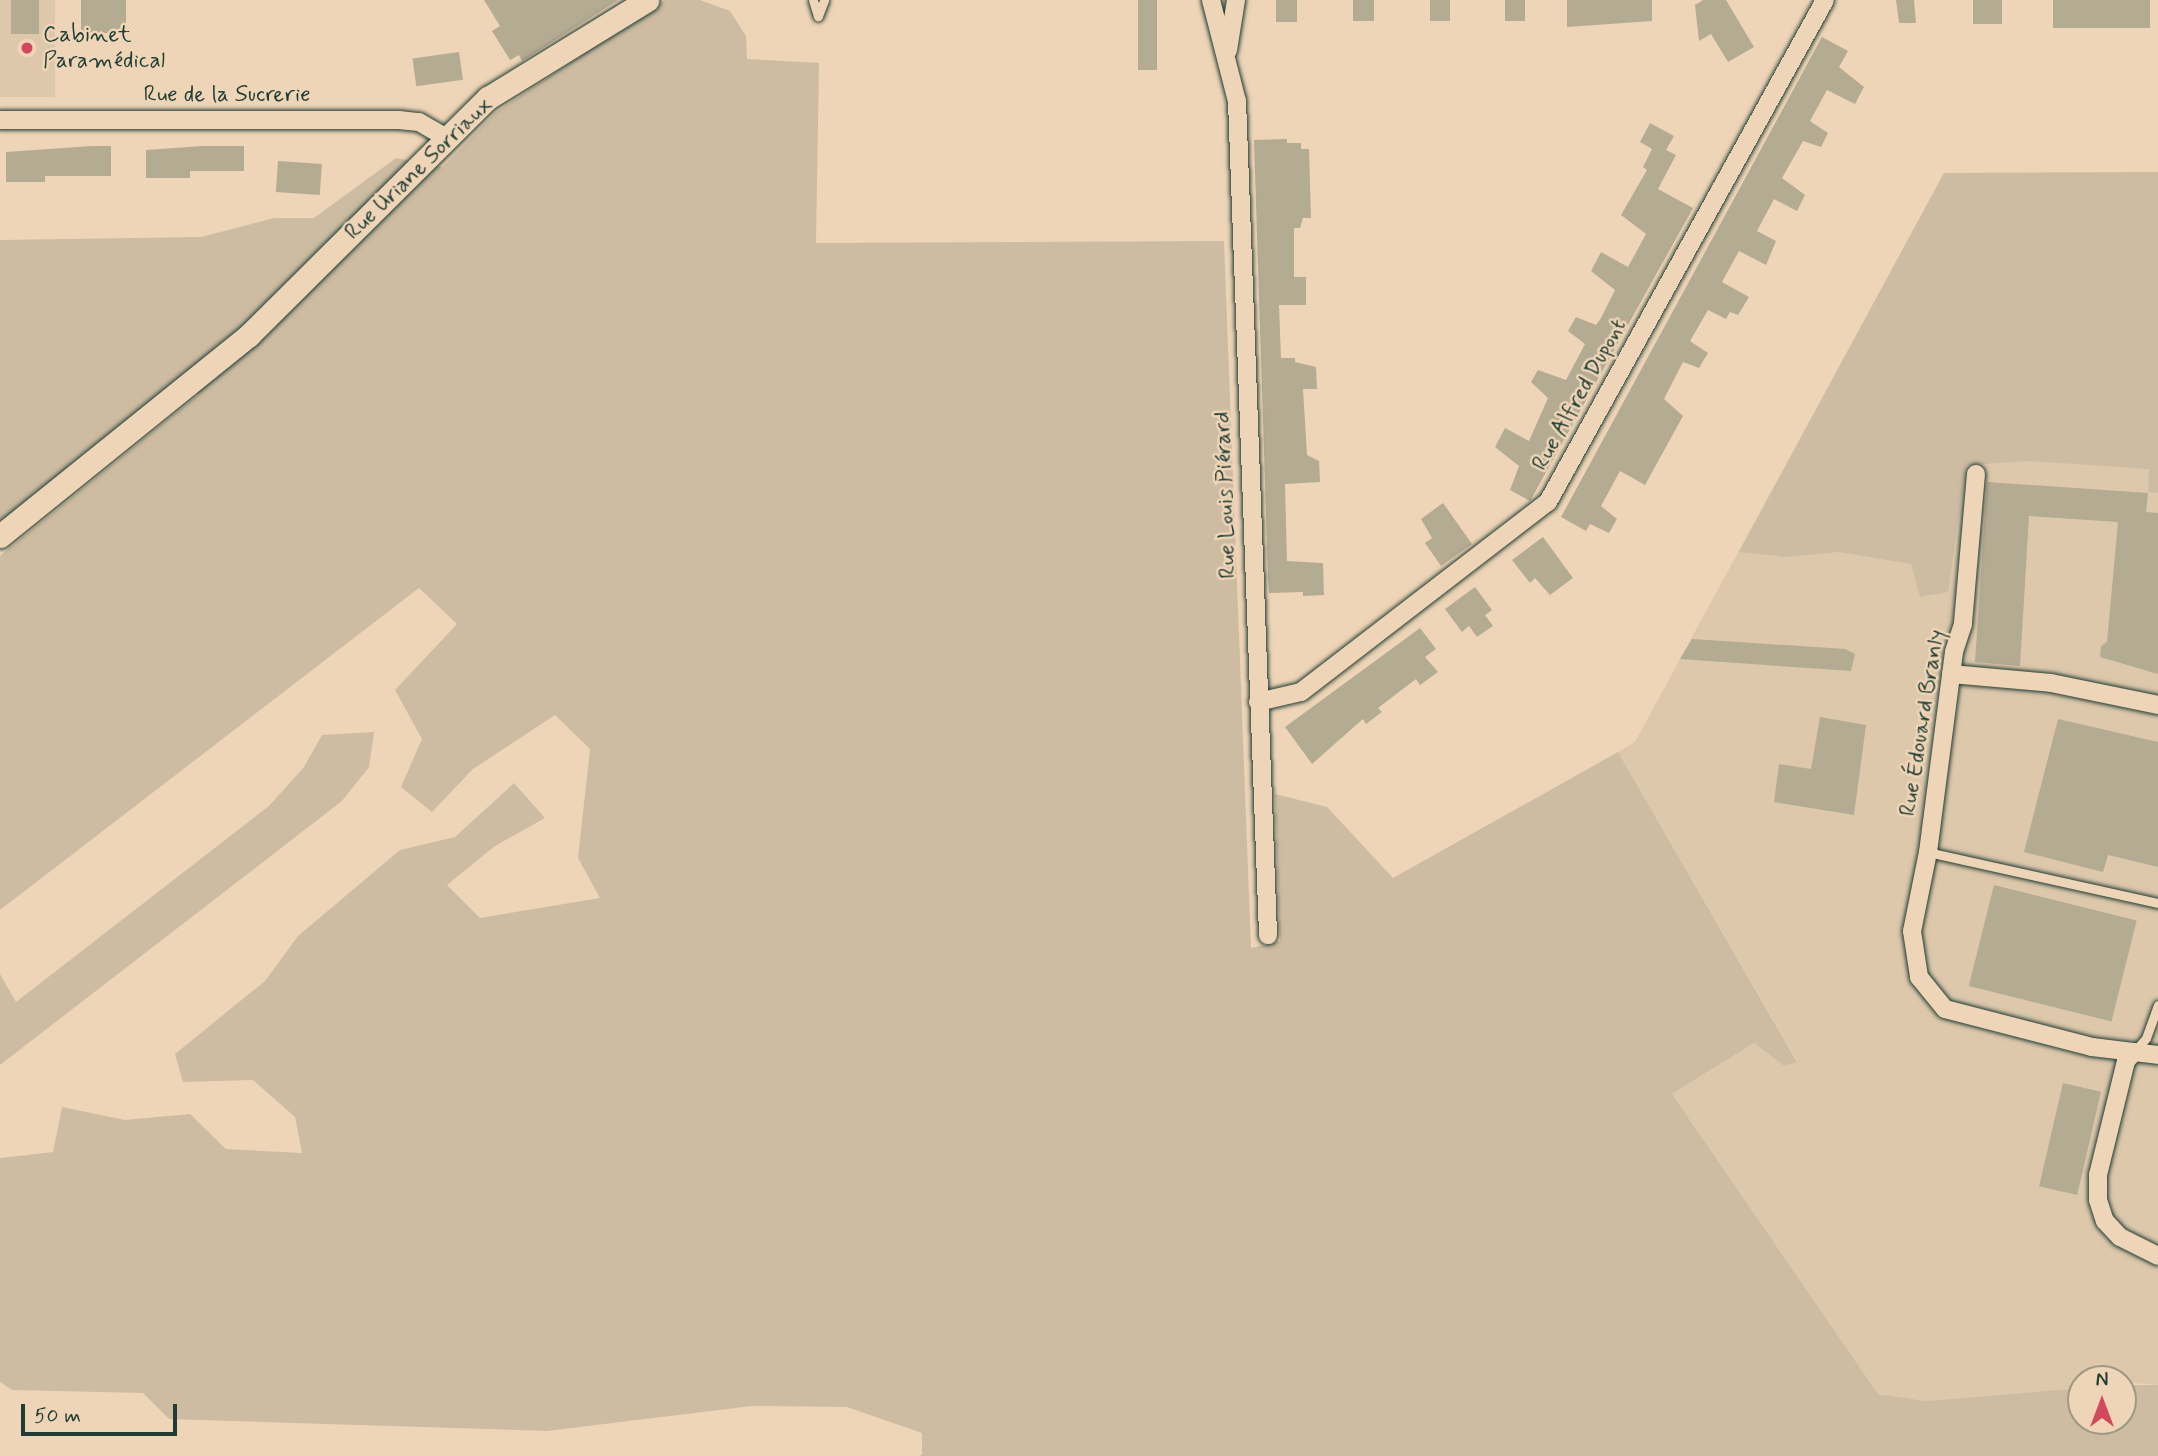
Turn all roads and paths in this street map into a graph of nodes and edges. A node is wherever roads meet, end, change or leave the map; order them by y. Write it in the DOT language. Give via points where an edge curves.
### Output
graph roads {
  1 [pos="813,0"];
  2 [pos="824,0"];
  3 [pos="1211,0"];
  4 [pos="1236,0"];
  5 [pos="1825,0"];
  6 [pos="643,1"];
  7 [pos="1227,53"];
  8 [pos="0,120"];
  9 [pos="448,139"];
  10 [pos="1976,474"];
  11 [pos="0,536"];
  12 [pos="1951,674"];
  13 [pos="1258,702"];
  14 [pos="2158,705"];
  15 [pos="1928,852"];
  16 [pos="2158,903"];
  17 [pos="1268,935"];
  18 [pos="2158,1005"];
  19 [pos="2134,1052"];
  20 [pos="2158,1055"];
  21 [pos="2158,1256"];
  1 -- 2 [label="lane" via="818,16"];
  3 -- 7 [label="street, Rue Louis Piérard"];
  4 -- 7 [label="street, Rue Louis Piérard"];
  5 -- 13 [label="street, Rue Alfred Dupont" via="1548,502 1301,692"];
  6 -- 9 [label="street, Rue Uriane Sorriaux" via="488,98"];
  7 -- 13 [label="street, Rue Louis Piérard" via="1237,101"];
  8 -- 9 [label="street, Rue de la Sucrerie" via="399,120 419,122"];
  9 -- 11 [label="street, Rue Uriane Sorriaux" via="249,335"];
  10 -- 12 [label="street, Rue Édouard Branly" via="1963,624"];
  12 -- 14 [label="street" via="2051,683"];
  12 -- 15 [label="street, Rue Édouard Branly"];
  13 -- 17 [label="street, Rue Louis Piérard"];
  15 -- 16 [label="lane"];
  15 -- 19 [label="street, Rue Édouard Branly" via="1912,931 1919,977 1945,1009 1998,1026"];
  18 -- 19 [label="lane" via="2146,1038"];
  19 -- 20 [label="street"];
  19 -- 21 [label="street" via="2126,1061 2101,1162 2098,1200 2105,1221 2120,1237"];
}
